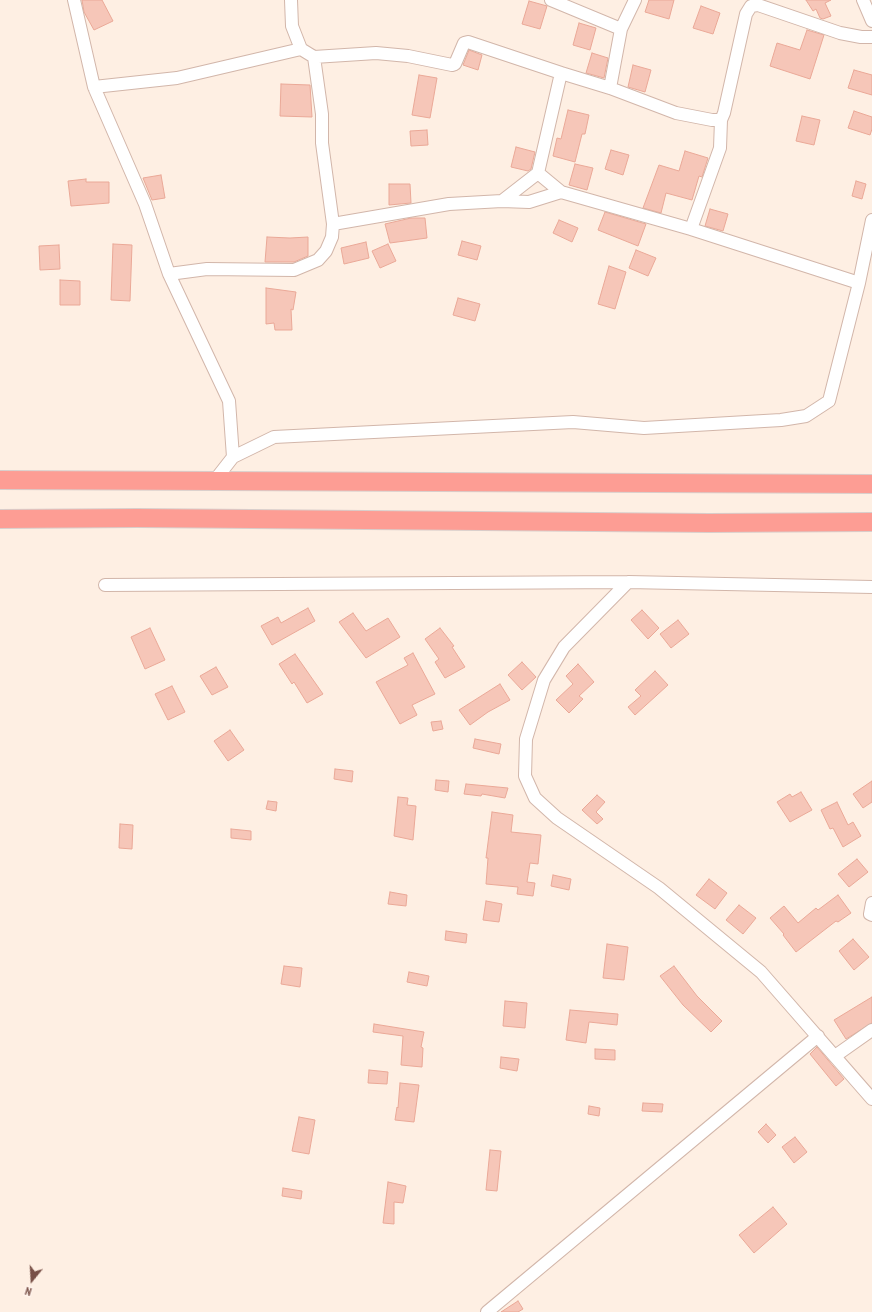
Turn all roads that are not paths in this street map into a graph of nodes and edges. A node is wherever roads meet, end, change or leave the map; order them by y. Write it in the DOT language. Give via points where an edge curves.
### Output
graph roads {
  1 [pos="74,0"];
  2 [pos="291,0"];
  3 [pos="551,0"];
  4 [pos="634,0"];
  5 [pos="863,0"];
  6 [pos="572,4"];
  7 [pos="872,21"];
  8 [pos="621,29"];
  9 [pos="872,37"];
  10 [pos="301,49"];
  11 [pos="314,57"];
  12 [pos="562,73"];
  13 [pos="94,87"];
  14 [pos="610,88"];
  15 [pos="721,120"];
  16 [pos="538,173"];
  17 [pos="561,192"];
  18 [pos="502,202"];
  19 [pos="872,220"];
  20 [pos="333,224"];
  21 [pos="690,229"];
  22 [pos="169,274"];
  23 [pos="859,282"];
  24 [pos="233,457"];
  25 [pos="0,480"];
  26 [pos="215,480"];
  27 [pos="872,484"];
  28 [pos="0,519"];
  29 [pos="872,522"];
  30 [pos="628,582"];
  31 [pos="105,585"];
  32 [pos="872,587"];
  33 [pos="872,903"];
  34 [pos="872,915"];
  35 [pos="872,1030"];
  36 [pos="818,1036"];
  37 [pos="835,1056"];
  38 [pos="872,1099"];
  39 [pos="487,1312"];
  1 -- 13 [label="street"];
  2 -- 10 [label="street" via="292,26"];
  3 -- 6 [label="street"];
  4 -- 8 [label="street"];
  5 -- 7 [label="street"];
  6 -- 8 [label="street"];
  8 -- 14 [label="street"];
  9 -- 15 [label="street" via="840,32 758,5 752,6 746,14"];
  10 -- 11 [label="street"];
  10 -- 13 [label="street" via="177,78"];
  11 -- 12 [label="street" via="376,53 408,56 452,65 455,64 464,43 468,42"];
  11 -- 20 [label="street"];
  12 -- 14 [label="street"];
  12 -- 16 [label="street"];
  13 -- 22 [label="street" via="145,204"];
  14 -- 15 [label="street" via="676,113"];
  15 -- 21 [label="street" via="720,148"];
  16 -- 17 [label="street"];
  16 -- 18 [label="street"];
  17 -- 18 [label="street" via="529,202"];
  17 -- 21 [label="street"];
  18 -- 20 [label="street" via="449,204"];
  19 -- 23 [label="street"];
  20 -- 22 [label="street" via="332,236 322,256 294,270 207,269"];
  21 -- 23 [label="street"];
  22 -- 24 [label="street" via="229,401"];
  23 -- 24 [label="street" via="829,401 806,416 781,420 644,428 573,422 274,437"];
  24 -- 26 [label="street"];
  25 -- 26 [label="highway"];
  26 -- 27 [label="highway"];
  28 -- 29 [label="highway"];
  30 -- 31 [label="street"];
  30 -- 32 [label="street"];
  30 -- 36 [label="street" via="564,647 544,680 526,739 525,776 535,798 557,818 659,888 761,972"];
  33 -- 34 [label="street"];
  35 -- 37 [label="street"];
  36 -- 37 [label="street"];
  36 -- 39 [label="street"];
  37 -- 38 [label="street"];
}
